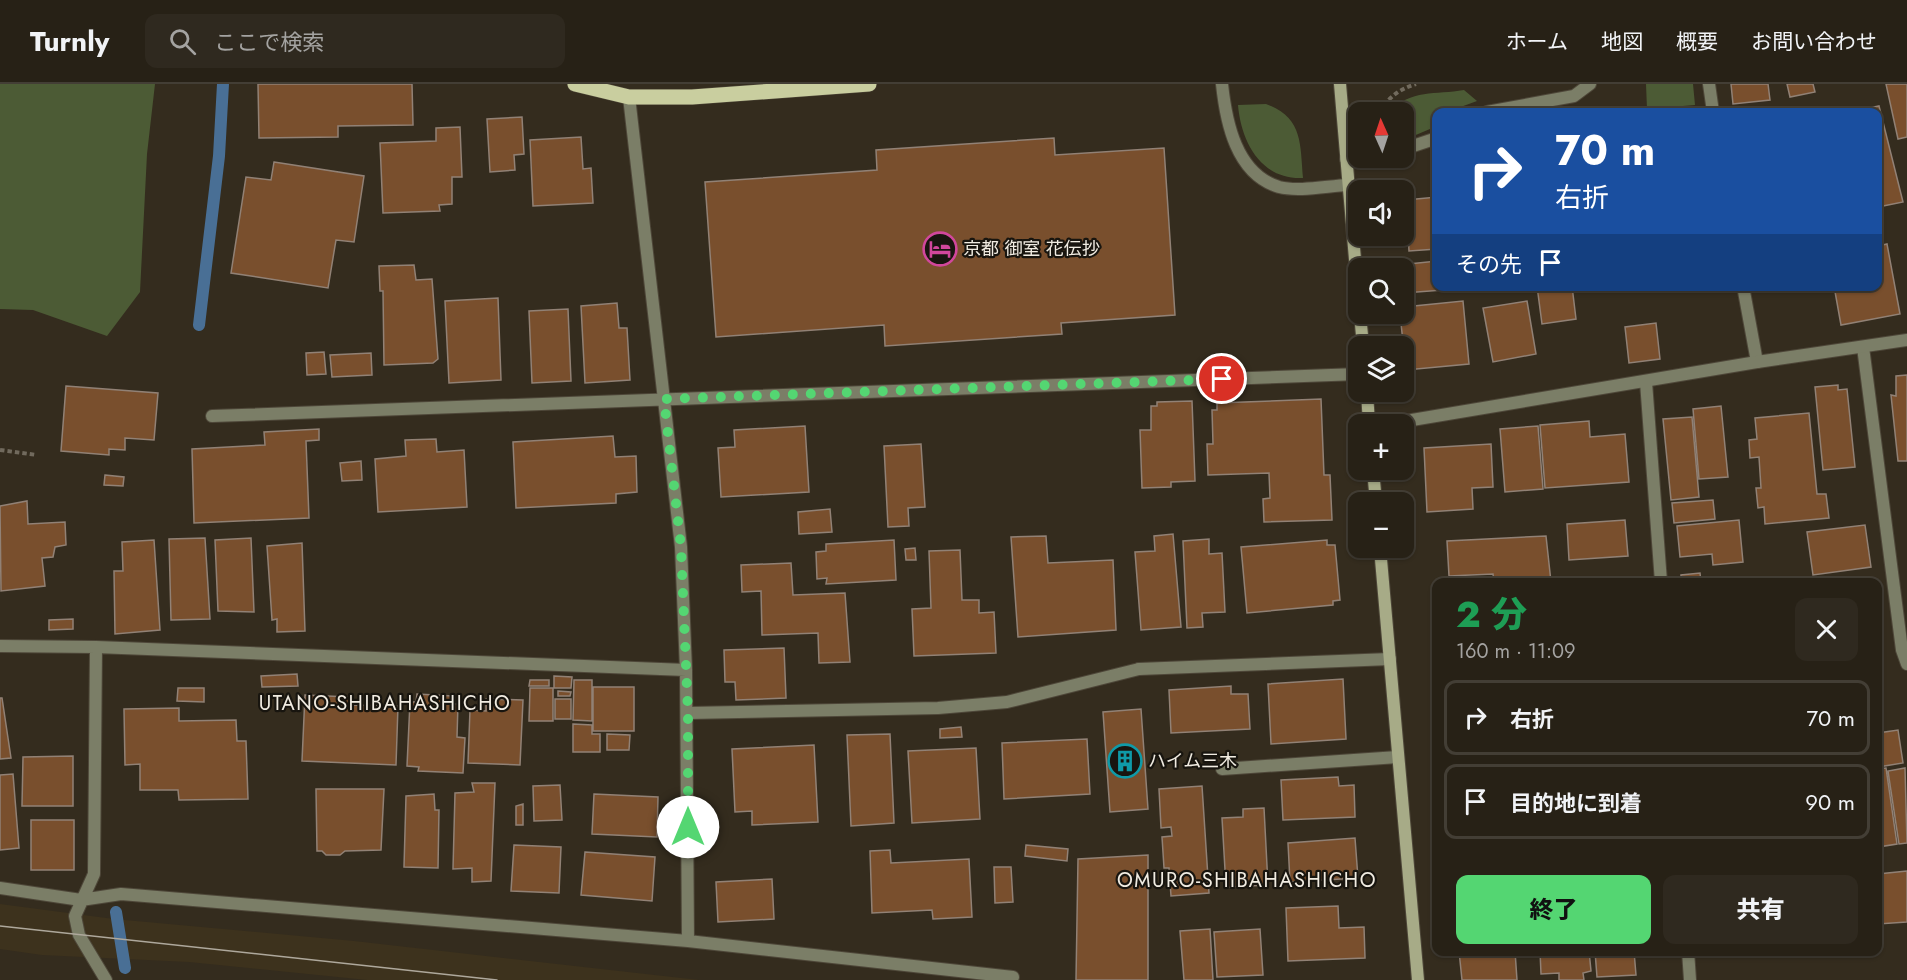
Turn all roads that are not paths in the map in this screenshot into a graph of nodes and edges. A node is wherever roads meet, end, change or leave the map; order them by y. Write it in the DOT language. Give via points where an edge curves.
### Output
graph roads {
  1 [pos="575,84"];
  2 [pos="869,84"];
  3 [pos="1222,84"];
  4 [pos="1340,84"];
  5 [pos="1590,84"];
  6 [pos="1708,84"];
  7 [pos="629,97"];
  8 [pos="1509,108"];
  9 [pos="1712,108"];
  10 [pos="1432,140"];
  11 [pos="1414,146"];
  12 [pos="1346,159"];
  13 [pos="1348,185"];
  14 [pos="1744,291"];
  15 [pos="1907,340"];
  16 [pos="1863,347"];
  17 [pos="1756,362"];
  18 [pos="1348,374"];
  19 [pos="1646,382"];
  20 [pos="664,399"];
  21 [pos="212,416"];
  22 [pos="1414,420"];
  23 [pos="1381,558"];
  24 [pos="1661,578"];
  25 [pos="0,646"];
  26 [pos="96,647"];
  27 [pos="1390,659"];
  28 [pos="1907,664"];
  29 [pos="686,670"];
  30 [pos="688,713"];
  31 [pos="1398,756"];
  32 [pos="1222,769"];
  33 [pos="0,888"];
  34 [pos="81,900"];
  35 [pos="688,941"];
  36 [pos="1688,956"];
  37 [pos="1013,977"];
  38 [pos="106,980"];
  39 [pos="111,980"];
  40 [pos="1418,980"];
  41 [pos="1690,980"];
  1 -- 7 [label="main road"];
  2 -- 7 [label="main road" via="692,97"];
  3 -- 13 [label="street" via="1237,151 1257,175 1279,187"];
  4 -- 12 [label="street"];
  5 -- 8 [label="street" via="1574,96"];
  6 -- 9 [label="street"];
  7 -- 20 [label="street"];
  10 -- 11 [label="street"];
  12 -- 13 [label="street"];
  14 -- 17 [label="street"];
  15 -- 16 [label="street"];
  16 -- 17 [label="street"];
  16 -- 28 [label="street" via="1902,650"];
  17 -- 19 [label="street"];
  18 -- 20 [label="street"];
  19 -- 22 [label="street"];
  19 -- 24 [label="street"];
  20 -- 21 [label="street"];
  20 -- 29 [label="street" via="681,547"];
  23 -- 27 [label="street"];
  25 -- 26 [label="street"];
  26 -- 29 [label="street"];
  26 -- 34 [label="street" via="94,874"];
  27 -- 30 [label="street" via="1139,669 1007,702 938,708"];
  27 -- 31 [label="street"];
  29 -- 30 [label="street"];
  30 -- 35 [label="street"];
  31 -- 32 [label="street"];
  31 -- 40 [label="street"];
  33 -- 34 [label="street"];
  34 -- 35 [label="street" via="121,894"];
  34 -- 38 [label="street" via="75,916 78,935"];
  35 -- 37 [label="street"];
  36 -- 41 [label="street"];
  38 -- 39 [label="street"];
}
